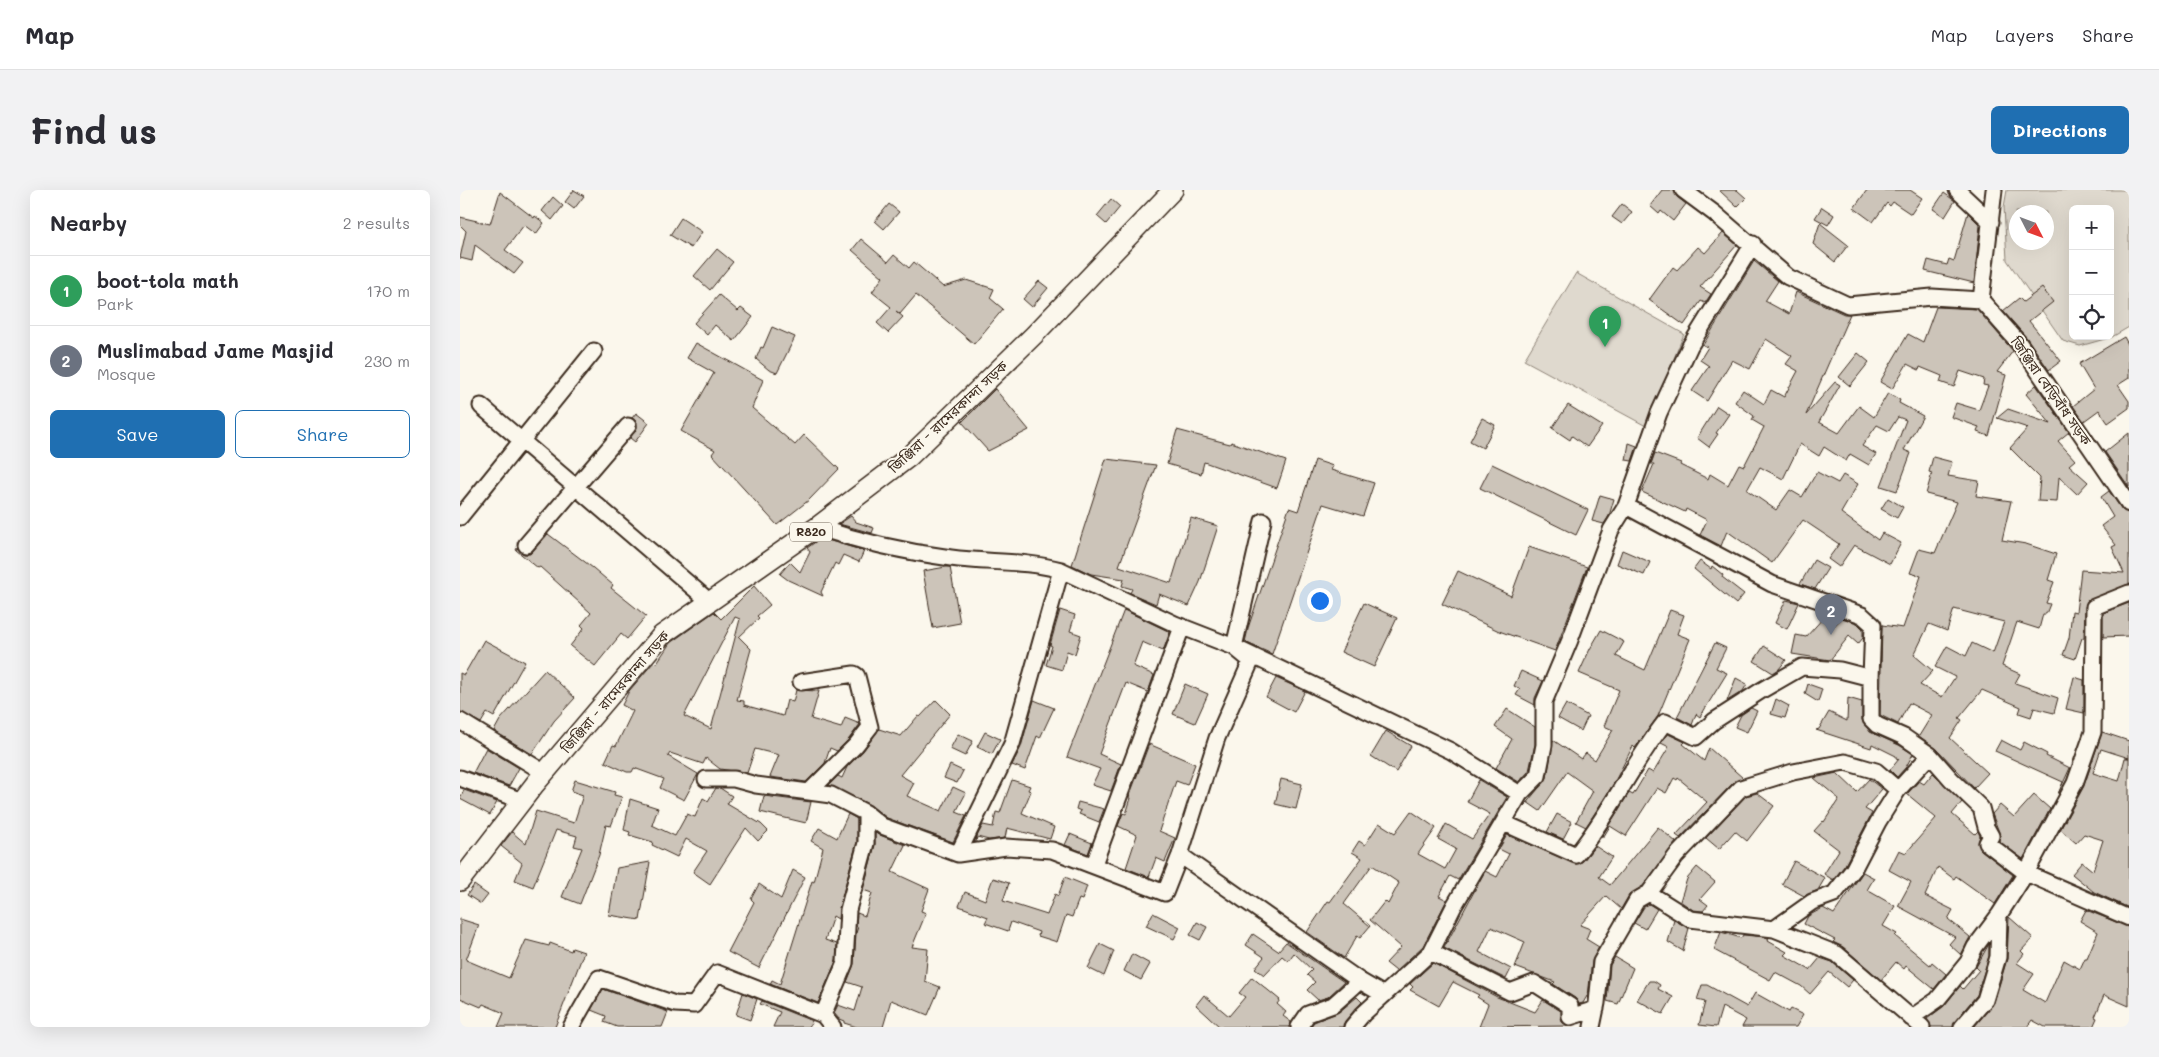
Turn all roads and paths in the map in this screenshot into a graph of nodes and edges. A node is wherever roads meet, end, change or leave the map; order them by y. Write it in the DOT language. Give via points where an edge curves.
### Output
graph roads {
  1 [pos="1173,190"];
  2 [pos="1683,190"];
  3 [pos="1957,190"];
  4 [pos="1994,190"];
  5 [pos="1991,222"];
  6 [pos="1753,244"];
  7 [pos="1981,300"];
  8 [pos="594,351"];
  9 [pos="481,406"];
  10 [pos="628,426"];
  11 [pos="522,442"];
  12 [pos="575,486"];
  13 [pos="2129,504"];
  14 [pos="1626,506"];
  15 [pos="460,517"];
  16 [pos="1263,521"];
  17 [pos="818,527"];
  18 [pos="526,545"];
  19 [pos="1061,570"];
  20 [pos="2129,593"];
  21 [pos="710,602"];
  22 [pos="1182,627"];
  23 [pos="1234,646"];
  24 [pos="1871,678"];
  25 [pos="801,682"];
  26 [pos="460,721"];
  27 [pos="1930,755"];
  28 [pos="545,773"];
  29 [pos="460,778"];
  30 [pos="706,779"];
  31 [pos="1898,790"];
  32 [pos="809,792"];
  33 [pos="1520,794"];
  34 [pos="522,801"];
  35 [pos="866,813"];
  36 [pos="1504,823"];
  37 [pos="958,854"];
  38 [pos="1180,855"];
  39 [pos="1094,864"];
  40 [pos="2026,873"];
  41 [pos="460,882"];
  42 [pos="1649,893"];
  43 [pos="1999,915"];
  44 [pos="2129,918"];
  45 [pos="1774,929"];
  46 [pos="1431,952"];
  47 [pos="1360,981"];
  48 [pos="1384,995"];
  49 [pos="1596,1009"];
  50 [pos="828,1021"];
  51 [pos="1916,1023"];
  52 [pos="571,1027"];
  53 [pos="1299,1027"];
  54 [pos="1352,1027"];
  55 [pos="1592,1027"];
  56 [pos="1962,1027"];
  1 -- 17 [label="main road, জিঞ্জিরা - রামেরকান্দা সড়ক / R820" via="1034,335 909,457"];
  2 -- 6 [label="street"];
  3 -- 5 [label="street"];
  4 -- 5 [label="street"];
  5 -- 7 [label="street"];
  6 -- 7 [label="street" via="1788,277 1848,305 1932,297"];
  6 -- 14 [label="street" via="1690,346 1659,413"];
  7 -- 13 [label="street, জিঞ্জিরা বেড়িবাঁধ সড়ক" via="2019,343"];
  8 -- 11 [label="street"];
  9 -- 11 [label="street"];
  10 -- 12 [label="street"];
  11 -- 12 [label="street"];
  11 -- 15 [label="street"];
  12 -- 18 [label="street"];
  12 -- 21 [label="street"];
  14 -- 24 [label="street" via="1772,584 1862,615 1873,625"];
  14 -- 33 [label="street" via="1611,530 1544,702 1544,745 1538,776"];
  16 -- 23 [label="street"];
  17 -- 19 [label="street" via="839,535 951,558 1044,565"];
  17 -- 21 [label="main road, জিঞ্জিরা - রামেরকান্দা সড়ক / R820"];
  19 -- 22 [label="street"];
  19 -- 37 [label="street" via="1012,744"];
  20 -- 40 [label="street" via="2094,607 2093,732 2074,783"];
  21 -- 28 [label="main road, জিঞ্জিরা - রামেরকান্দা সড়ক / R820" via="662,635"];
  22 -- 23 [label="street"];
  22 -- 39 [label="street"];
  23 -- 33 [label="street" via="1451,750"];
  23 -- 38 [label="street" via="1251,661 1217,738"];
  24 -- 27 [label="street" via="1871,720"];
  24 -- 36 [label="street" via="1840,670 1802,667 1714,721 1696,737 1665,722 1593,835 1576,855"];
  25 -- 32 [label="street" via="854,674 870,727"];
  26 -- 28 [label="street"];
  27 -- 31 [label="street"];
  27 -- 40 [label="street" via="1980,808 1991,836 1987,843"];
  28 -- 34 [label="main road, জিঞ্জিরা - রামেরকান্দা সড়ক / R820"];
  29 -- 34 [label="street"];
  30 -- 32 [label="street" via="734,779"];
  31 -- 42 [label="street" via="1876,771 1845,762 1793,772 1742,788 1676,856"];
  31 -- 45 [label="street" via="1853,870 1834,894 1812,902"];
  32 -- 35 [label="street" via="831,795"];
  33 -- 36 [label="street"];
  34 -- 41 [label="main road, জিঞ্জিরা - রামেরকান্দা সড়ক / R820"];
  35 -- 37 [label="street" via="882,826"];
  35 -- 50 [label="street" via="866,843 848,910 846,962"];
  36 -- 46 [label="street" via="1454,906"];
  37 -- 39 [label="street" via="1006,846 1052,850"];
  38 -- 39 [label="street" via="1165,893"];
  38 -- 47 [label="street"];
  40 -- 43 [label="street"];
  40 -- 44 [label="street"];
  42 -- 45 [label="street" via="1690,919"];
  42 -- 49 [label="street" via="1637,900 1601,962"];
  43 -- 51 [label="street" via="1968,962"];
  43 -- 56 [label="street" via="1998,957 1985,1000"];
  45 -- 51 [label="street" via="1837,954"];
  46 -- 48 [label="street"];
  46 -- 49 [label="street" via="1510,992 1534,983 1570,1006 1570,1017"];
  47 -- 48 [label="street"];
  47 -- 53 [label="street" via="1333,1005 1308,1014"];
  48 -- 54 [label="street"];
  49 -- 55 [label="street"];
  50 -- 52 [label="street" via="717,973 694,1005 675,1004 599,978"];
}
